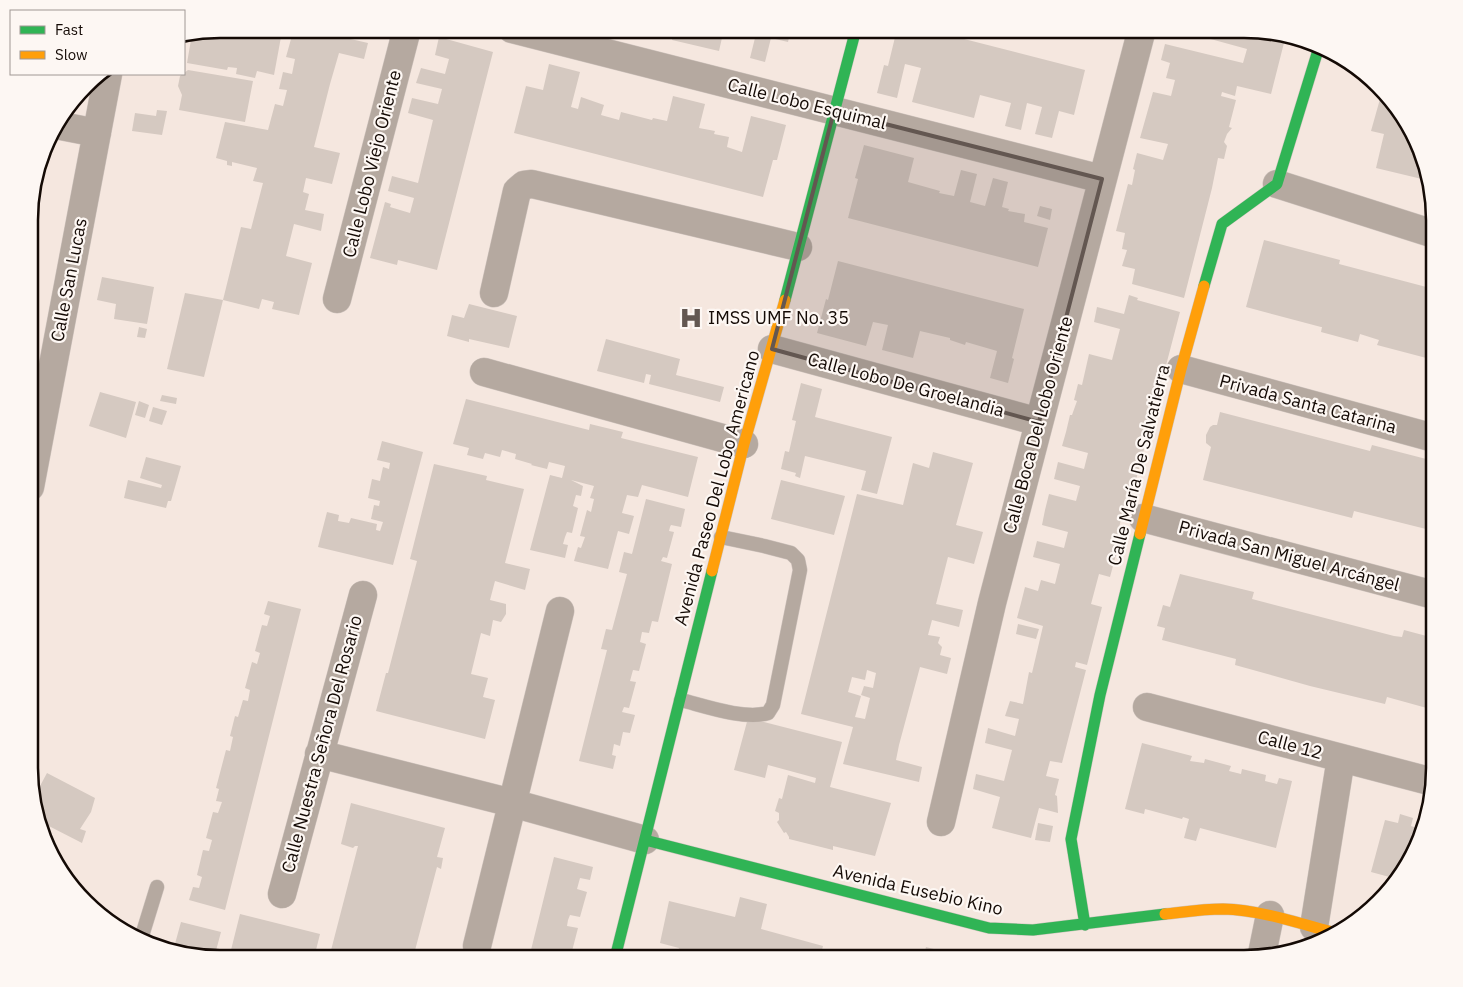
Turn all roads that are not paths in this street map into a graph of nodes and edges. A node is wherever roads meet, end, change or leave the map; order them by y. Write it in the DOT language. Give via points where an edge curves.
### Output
graph roads {
  1 [pos="404,38"];
  2 [pos="549,38"];
  3 [pos="854,38"];
  4 [pos="1140,38"];
  5 [pos="1317,53"];
  6 [pos="108,76"];
  7 [pos="834,111"];
  8 [pos="63,127"];
  9 [pos="97,133"];
  10 [pos="1102,179"];
  11 [pos="1277,184"];
  12 [pos="1426,231"];
  13 [pos="798,247"];
  14 [pos="494,293"];
  15 [pos="337,299"];
  16 [pos="772,349"];
  17 [pos="1181,370"];
  18 [pos="484,372"];
  19 [pos="1039,422"];
  20 [pos="1426,436"];
  21 [pos="744,444"];
  22 [pos="38,445"];
  23 [pos="1143,518"];
  24 [pos="721,537"];
  25 [pos="1426,592"];
  26 [pos="363,594"];
  27 [pos="560,611"];
  28 [pos="680,700"];
  29 [pos="1147,707"];
  30 [pos="319,754"];
  31 [pos="1342,758"];
  32 [pos="1425,780"];
  33 [pos="512,803"];
  34 [pos="941,822"];
  35 [pos="646,840"];
  36 [pos="157,887"];
  37 [pos="282,894"];
  38 [pos="1270,915"];
  39 [pos="1085,925"];
  40 [pos="1324,930"];
  41 [pos="143,933"];
  42 [pos="477,946"];
  43 [pos="1263,948"];
  44 [pos="617,950"];
  1 -- 15 [label="street, Calle Lobo Viejo Oriente"];
  2 -- 7 [label="street, Calle Lobo Esquimal"];
  3 -- 7 [label="street, Avenida Paseo Del Lobo Americano"];
  4 -- 10 [label="street, Calle Boca Del Lobo Oriente"];
  5 -- 11 [label="street"];
  6 -- 9 [label="street, Calle San Lucas"];
  7 -- 10 [label="street, Calle Lobo Esquimal"];
  7 -- 13 [label="street, Avenida Paseo Del Lobo Americano"];
  8 -- 9 [label="street"];
  9 -- 22 [label="street, Calle San Lucas"];
  10 -- 19 [label="street, Calle Boca Del Lobo Oriente"];
  11 -- 12 [label="street"];
  11 -- 17 [label="street, Calle María De Salvatierra" via="1222,224"];
  13 -- 14 [label="street" via="532,184 524,185 517,191"];
  13 -- 16 [label="street, Avenida Paseo Del Lobo Americano"];
  16 -- 19 [label="street, Calle Lobo De Groelandia"];
  16 -- 21 [label="street, Avenida Paseo Del Lobo Americano"];
  17 -- 20 [label="street, Privada Santa Catarina"];
  17 -- 23 [label="street, Calle María De Salvatierra"];
  18 -- 21 [label="street"];
  19 -- 34 [label="street, Calle Boca Del Lobo Oriente" via="992,603"];
  21 -- 24 [label="street, Avenida Paseo Del Lobo Americano"];
  23 -- 25 [label="street, Privada San Miguel Arcángel"];
  23 -- 39 [label="street, Calle María De Salvatierra" via="1100,695 1071,838"];
  24 -- 28 [label="street, Avenida Paseo Del Lobo Americano"];
  24 -- 28 [label="lane" via="791,553 798,560 800,570 773,705 768,713 762,715 727,712"];
  26 -- 30 [label="street, Calle Nuestra Señora Del Rosario"];
  27 -- 33 [label="street"];
  28 -- 35 [label="street, Avenida Paseo Del Lobo Americano"];
  29 -- 31 [label="street, Calle 12"];
  30 -- 33 [label="street"];
  30 -- 37 [label="street, Calle Nuestra Señora Del Rosario"];
  31 -- 32 [label="street, Calle 12"];
  31 -- 40 [label="street"];
  33 -- 35 [label="street"];
  33 -- 42 [label="street"];
  35 -- 39 [label="street, Avenida Eusebio Kino" via="988,928 1033,930"];
  35 -- 44 [label="street, Avenida Paseo Del Lobo Americano"];
  36 -- 41 [label="lane"];
  38 -- 39 [label="street, Avenida Eusebio Kino" via="1230,908 1208,909"];
  38 -- 40 [label="street, Avenida Eusebio Kino"];
  38 -- 43 [label="street"];
}
